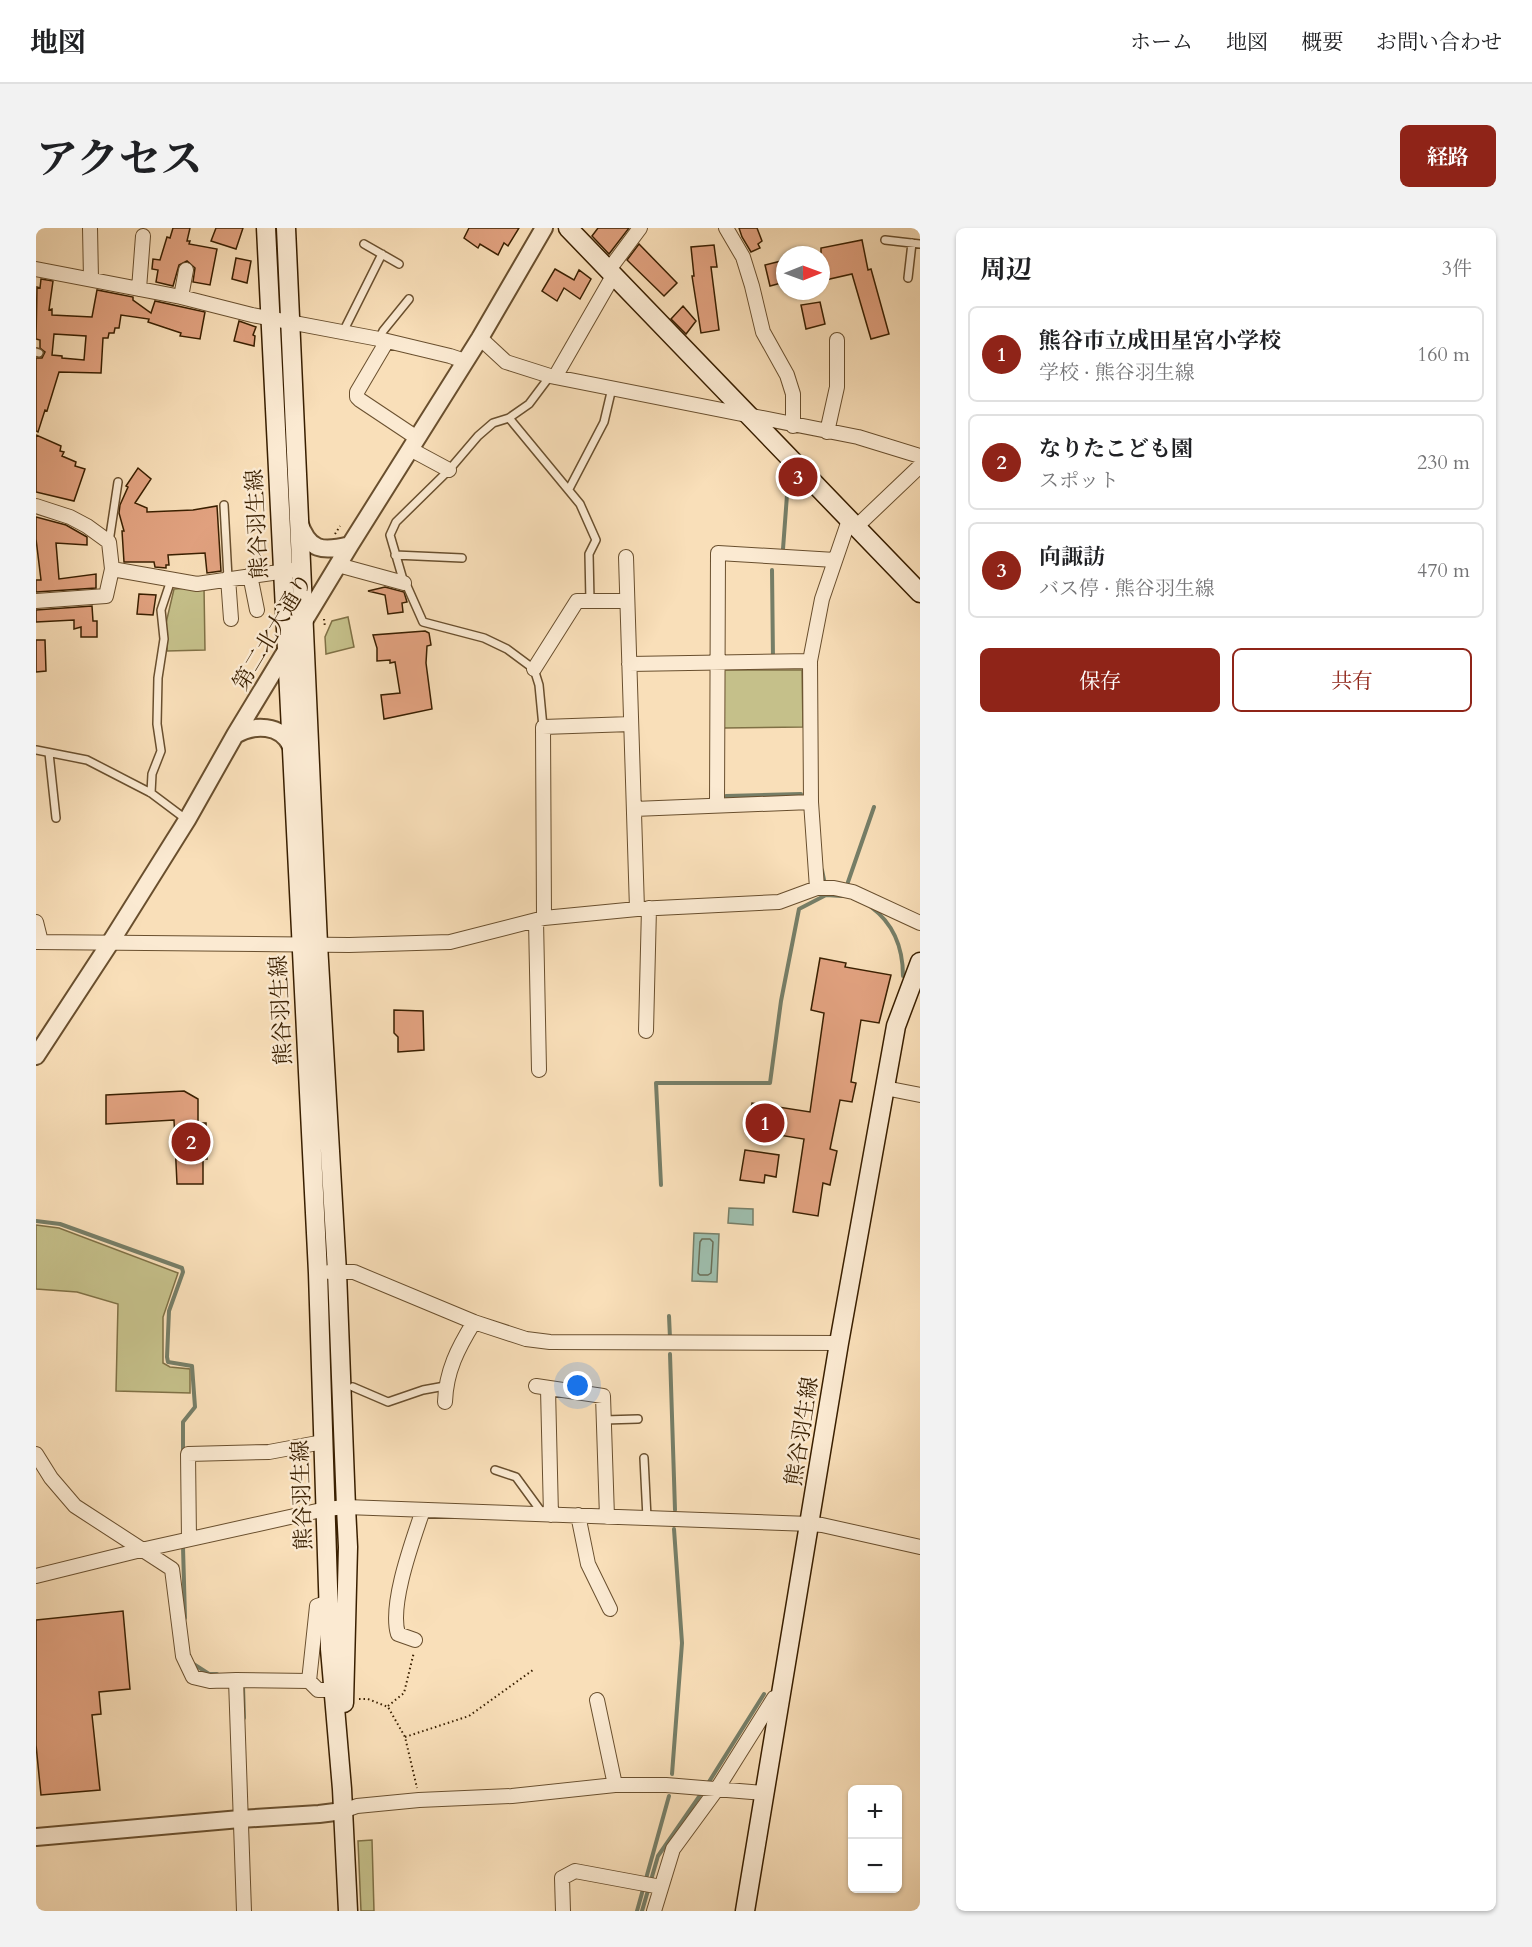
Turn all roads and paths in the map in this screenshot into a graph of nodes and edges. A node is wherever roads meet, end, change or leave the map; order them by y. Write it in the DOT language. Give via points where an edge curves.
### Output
graph roads {
  1 [pos="90,228"];
  2 [pos="266,228"];
  3 [pos="286,228"];
  4 [pos="544,228"];
  5 [pos="568,228"];
  6 [pos="640,228"];
  7 [pos="726,228"];
  8 [pos="143,236"];
  9 [pos="885,240"];
  10 [pos="364,244"];
  11 [pos="916,244"];
  12 [pos="382,254"];
  13 [pos="399,264"];
  14 [pos="36,268"];
  15 [pos="186,270"];
  16 [pos="610,273"];
  17 [pos="908,278"];
  18 [pos="92,279"];
  19 [pos="139,289"];
  20 [pos="181,297"];
  21 [pos="409,299"];
  22 [pos="271,319"];
  23 [pos="291,323"];
  24 [pos="344,332"];
  25 [pos="480,338"];
  26 [pos="383,340"];
  27 [pos="837,340"];
  28 [pos="465,361"];
  29 [pos="553,376"];
  30 [pos="612,388"];
  31 [pos="752,417"];
  32 [pos="509,418"];
  33 [pos="793,426"];
  34 [pos="827,432"];
  35 [pos="414,443"];
  36 [pos="920,456"];
  37 [pos="920,466"];
  38 [pos="449,470"];
  39 [pos="118,482"];
  40 [pos="569,489"];
  41 [pos="224,505"];
  42 [pos="36,506"];
  43 [pos="299,521"];
  44 [pos="852,523"];
  45 [pos="340,526"];
  46 [pos="334,536"];
  47 [pos="109,542"];
  48 [pos="350,544"];
  49 [pos="395,555"];
  50 [pos="626,557"];
  51 [pos="462,558"];
  52 [pos="835,560"];
  53 [pos="338,565"];
  54 [pos="112,569"];
  55 [pos="292,570"];
  56 [pos="250,575"];
  57 [pos="228,578"];
  58 [pos="171,580"];
  59 [pos="404,583"];
  60 [pos="920,593"];
  61 [pos="36,601"];
  62 [pos="590,601"];
  63 [pos="627,601"];
  64 [pos="256,610"];
  65 [pos="231,619"];
  66 [pos="324,620"];
  67 [pos="304,623"];
  68 [pos="325,627"];
  69 [pos="287,650"];
  70 [pos="810,662"];
  71 [pos="717,663"];
  72 [pos="629,664"];
  73 [pos="534,669"];
  74 [pos="631,724"];
  75 [pos="543,727"];
  76 [pos="235,735"];
  77 [pos="291,746"];
  78 [pos="36,750"];
  79 [pos="49,753"];
  80 [pos="151,793"];
  81 [pos="811,802"];
  82 [pos="717,805"];
  83 [pos="634,809"];
  84 [pos="56,818"];
  85 [pos="187,820"];
  86 [pos="817,888"];
  87 [pos="643,909"];
  88 [pos="540,919"];
  89 [pos="36,922"];
  90 [pos="920,923"];
  91 [pos="39,942"];
  92 [pos="110,943"];
  93 [pos="310,944"];
  94 [pos="920,962"];
  95 [pos="646,1031"];
  96 [pos="36,1056"];
  97 [pos="539,1070"];
  98 [pos="885,1088"];
  99 [pos="920,1095"];
  100 [pos="337,1272"];
  101 [pos="318,1273"];
  102 [pos="474,1322"];
  103 [pos="839,1342"];
  104 [pos="445,1386"];
  105 [pos="353,1387"];
  106 [pos="445,1402"];
  107 [pos="638,1419"];
  108 [pos="603,1420"];
  109 [pos="323,1442"];
  110 [pos="36,1454"];
  111 [pos="644,1458"];
  112 [pos="495,1470"];
  113 [pos="346,1507"];
  114 [pos="326,1509"];
  115 [pos="423,1510"];
  116 [pos="547,1514"];
  117 [pos="578,1515"];
  118 [pos="607,1516"];
  119 [pos="647,1518"];
  120 [pos="810,1524"];
  121 [pos="189,1539"];
  122 [pos="920,1547"];
  123 [pos="141,1550"];
  124 [pos="36,1576"];
  125 [pos="329,1602"];
  126 [pos="610,1609"];
  127 [pos="415,1640"];
  128 [pos="533,1670"];
  129 [pos="236,1680"];
  130 [pos="309,1681"];
  131 [pos="339,1695"];
  132 [pos="781,1696"];
  133 [pos="597,1700"];
  134 [pos="388,1706"];
  135 [pos="405,1737"];
  136 [pos="615,1785"];
  137 [pos="716,1789"];
  138 [pos="764,1793"];
  139 [pos="420,1800"];
  140 [pos="343,1811"];
  141 [pos="240,1819"];
  142 [pos="36,1837"];
  143 [pos="659,1887"];
  144 [pos="244,1911"];
  145 [pos="348,1911"];
  146 [pos="563,1911"];
  147 [pos="654,1911"];
  148 [pos="745,1911"];
  1 -- 18 [label="street"];
  2 -- 22 [label="main road, 熊谷羽生線"];
  3 -- 23 [label="main road, 熊谷羽生線"];
  4 -- 25 [label="street, 第二北大通り"];
  5 -- 16 [label="main road"];
  6 -- 16 [label="street"];
  7 -- 33 [label="street" via="743,257 763,332 787,375 793,394"];
  8 -- 19 [label="street"];
  9 -- 11 [label="lane"];
  10 -- 12 [label="lane"];
  11 -- 17 [label="lane"];
  12 -- 13 [label="lane"];
  12 -- 24 [label="lane"];
  14 -- 18 [label="street"];
  15 -- 20 [label="street"];
  16 -- 29 [label="street"];
  16 -- 31 [label="main road"];
  18 -- 19 [label="street"];
  19 -- 20 [label="street"];
  20 -- 22 [label="street"];
  21 -- 26 [label="lane" via="383,331"];
  22 -- 23 [label="street"];
  22 -- 55 [label="main road, 熊谷羽生線"];
  23 -- 24 [label="street"];
  23 -- 43 [label="main road, 熊谷羽生線"];
  24 -- 26 [label="street"];
  25 -- 28 [label="street, 第二北大通り"];
  25 -- 29 [label="street" via="506,362"];
  26 -- 28 [label="street"];
  26 -- 35 [label="street" via="357,397"];
  27 -- 34 [label="street" via="837,387"];
  28 -- 35 [label="street, 第二北大通り"];
  29 -- 30 [label="street"];
  29 -- 32 [label="lane" via="529,404"];
  30 -- 31 [label="street"];
  30 -- 40 [label="lane" via="604,422"];
  31 -- 33 [label="street"];
  31 -- 44 [label="main road"];
  32 -- 38 [label="lane" via="485,429"];
  32 -- 40 [label="lane"];
  33 -- 34 [label="street"];
  34 -- 36 [label="street"];
  35 -- 38 [label="street"];
  35 -- 48 [label="street, 第二北大通り"];
  37 -- 44 [label="street"];
  38 -- 49 [label="lane" via="396,522 390,535"];
  39 -- 47 [label="lane"];
  40 -- 62 [label="lane" via="596,540 589,554"];
  41 -- 57 [label="lane"];
  42 -- 47 [label="street" via="87,525"];
  43 -- 48 [label="street" via="305,538 315,545 327,549"];
  43 -- 55 [label="main road, 熊谷羽生線"];
  44 -- 52 [label="street"];
  44 -- 60 [label="main road"];
  45 -- 46 [label="path"];
  47 -- 54 [label="street"];
  48 -- 53 [label="street, 第二北大通り"];
  49 -- 51 [label="lane"];
  49 -- 59 [label="lane"];
  50 -- 63 [label="street"];
  52 -- 70 [label="street" via="822,599"];
  52 -- 71 [label="street" via="718,553"];
  53 -- 59 [label="street"];
  53 -- 67 [label="street, 第二北大通り"];
  54 -- 58 [label="street"];
  54 -- 61 [label="street" via="106,596"];
  55 -- 56 [label="street"];
  55 -- 67 [label="main road, 熊谷羽生線"];
  55 -- 69 [label="main road, 熊谷羽生線"];
  56 -- 57 [label="street"];
  56 -- 64 [label="street"];
  57 -- 58 [label="street" via="197,584"];
  57 -- 65 [label="street"];
  58 -- 80 [label="lane" via="160,610 164,639 157,724 161,752 152,774"];
  59 -- 73 [label="lane" via="423,622 484,638"];
  62 -- 63 [label="street"];
  62 -- 73 [label="street" via="577,601"];
  63 -- 72 [label="street"];
  66 -- 68 [label="path"];
  67 -- 69 [label="street, 第二北大通り"];
  67 -- 93 [label="main road, 熊谷羽生線"];
  69 -- 76 [label="street, 第二北大通り"];
  69 -- 77 [label="main road, 熊谷羽生線"];
  70 -- 71 [label="street"];
  70 -- 81 [label="street"];
  71 -- 72 [label="street"];
  71 -- 82 [label="street"];
  72 -- 74 [label="street"];
  73 -- 75 [label="lane"];
  74 -- 75 [label="street"];
  74 -- 83 [label="street"];
  75 -- 88 [label="street"];
  76 -- 77 [label="street" via="255,727 276,730"];
  76 -- 85 [label="street, 第二北大通り"];
  77 -- 93 [label="main road, 熊谷羽生線"];
  78 -- 79 [label="lane"];
  79 -- 80 [label="lane" via="87,760"];
  79 -- 84 [label="lane"];
  80 -- 85 [label="lane"];
  81 -- 82 [label="street"];
  81 -- 86 [label="street"];
  82 -- 83 [label="street"];
  83 -- 87 [label="street"];
  85 -- 92 [label="street, 第二北大通り"];
  86 -- 87 [label="street" via="779,902"];
  86 -- 90 [label="street" via="854,892"];
  87 -- 88 [label="street"];
  87 -- 95 [label="street"];
  88 -- 93 [label="street" via="450,942"];
  88 -- 97 [label="street"];
  89 -- 91 [label="street"];
  91 -- 92 [label="street"];
  92 -- 93 [label="street"];
  92 -- 96 [label="street, 第二北大通り"];
  93 -- 100 [label="main road, 熊谷羽生線"];
  93 -- 101 [label="main road, 熊谷羽生線"];
  94 -- 98 [label="main road, 熊谷羽生線" via="896,1026"];
  98 -- 99 [label="street"];
  98 -- 103 [label="main road, 熊谷羽生線"];
  100 -- 101 [label="street"];
  100 -- 102 [label="street" via="354,1272"];
  100 -- 113 [label="main road, 熊谷羽生線"];
  101 -- 109 [label="main road, 熊谷羽生線"];
  102 -- 103 [label="street" via="526,1339 550,1342"];
  102 -- 104 [label="street" via="455,1353"];
  103 -- 120 [label="main road, 熊谷羽生線"];
  104 -- 105 [label="lane" via="388,1402"];
  104 -- 106 [label="street"];
  107 -- 108 [label="lane"];
  108 -- 116 [label="street" via="603,1396 542,1388"];
  108 -- 118 [label="street"];
  109 -- 114 [label="main road, 熊谷羽生線"];
  109 -- 121 [label="street" via="269,1452 188,1454"];
  110 -- 123 [label="street" via="75,1506"];
  111 -- 119 [label="lane"];
  112 -- 116 [label="lane" via="516,1477"];
  113 -- 114 [label="street"];
  113 -- 115 [label="street"];
  113 -- 131 [label="main road, 熊谷羽生線" via="348,1547"];
  114 -- 121 [label="street"];
  114 -- 125 [label="main road, 熊谷羽生線"];
  115 -- 116 [label="street"];
  115 -- 127 [label="street" via="395,1617 398,1634"];
  116 -- 117 [label="street"];
  117 -- 118 [label="street"];
  117 -- 126 [label="street" via="588,1564"];
  118 -- 119 [label="street"];
  119 -- 120 [label="street"];
  120 -- 122 [label="street"];
  120 -- 132 [label="main road, 熊谷羽生線"];
  121 -- 123 [label="street"];
  123 -- 124 [label="street"];
  123 -- 129 [label="street" via="172,1569 183,1656 193,1677"];
  125 -- 130 [label="street" via="317,1606"];
  125 -- 131 [label="main road, 熊谷羽生線"];
  127 -- 134 [label="path" via="404,1693"];
  128 -- 135 [label="path" via="469,1716"];
  129 -- 130 [label="street"];
  129 -- 141 [label="street"];
  130 -- 131 [label="street" via="318,1690"];
  131 -- 134 [label="path"];
  131 -- 140 [label="main road, 熊谷羽生線"];
  132 -- 137 [label="street" via="774,1698"];
  132 -- 138 [label="main road, 熊谷羽生線"];
  133 -- 136 [label="street"];
  134 -- 135 [label="path"];
  135 -- 139 [label="path"];
  136 -- 137 [label="street"];
  136 -- 139 [label="street" via="512,1796"];
  137 -- 138 [label="street"];
  137 -- 143 [label="street" via="673,1849"];
  138 -- 148 [label="main road, 熊谷羽生線"];
  139 -- 140 [label="street"];
  140 -- 141 [label="street"];
  140 -- 145 [label="main road, 熊谷羽生線"];
  141 -- 142 [label="street"];
  141 -- 144 [label="street"];
  143 -- 146 [label="street" via="574,1871 562,1878"];
  143 -- 147 [label="street"];
}
